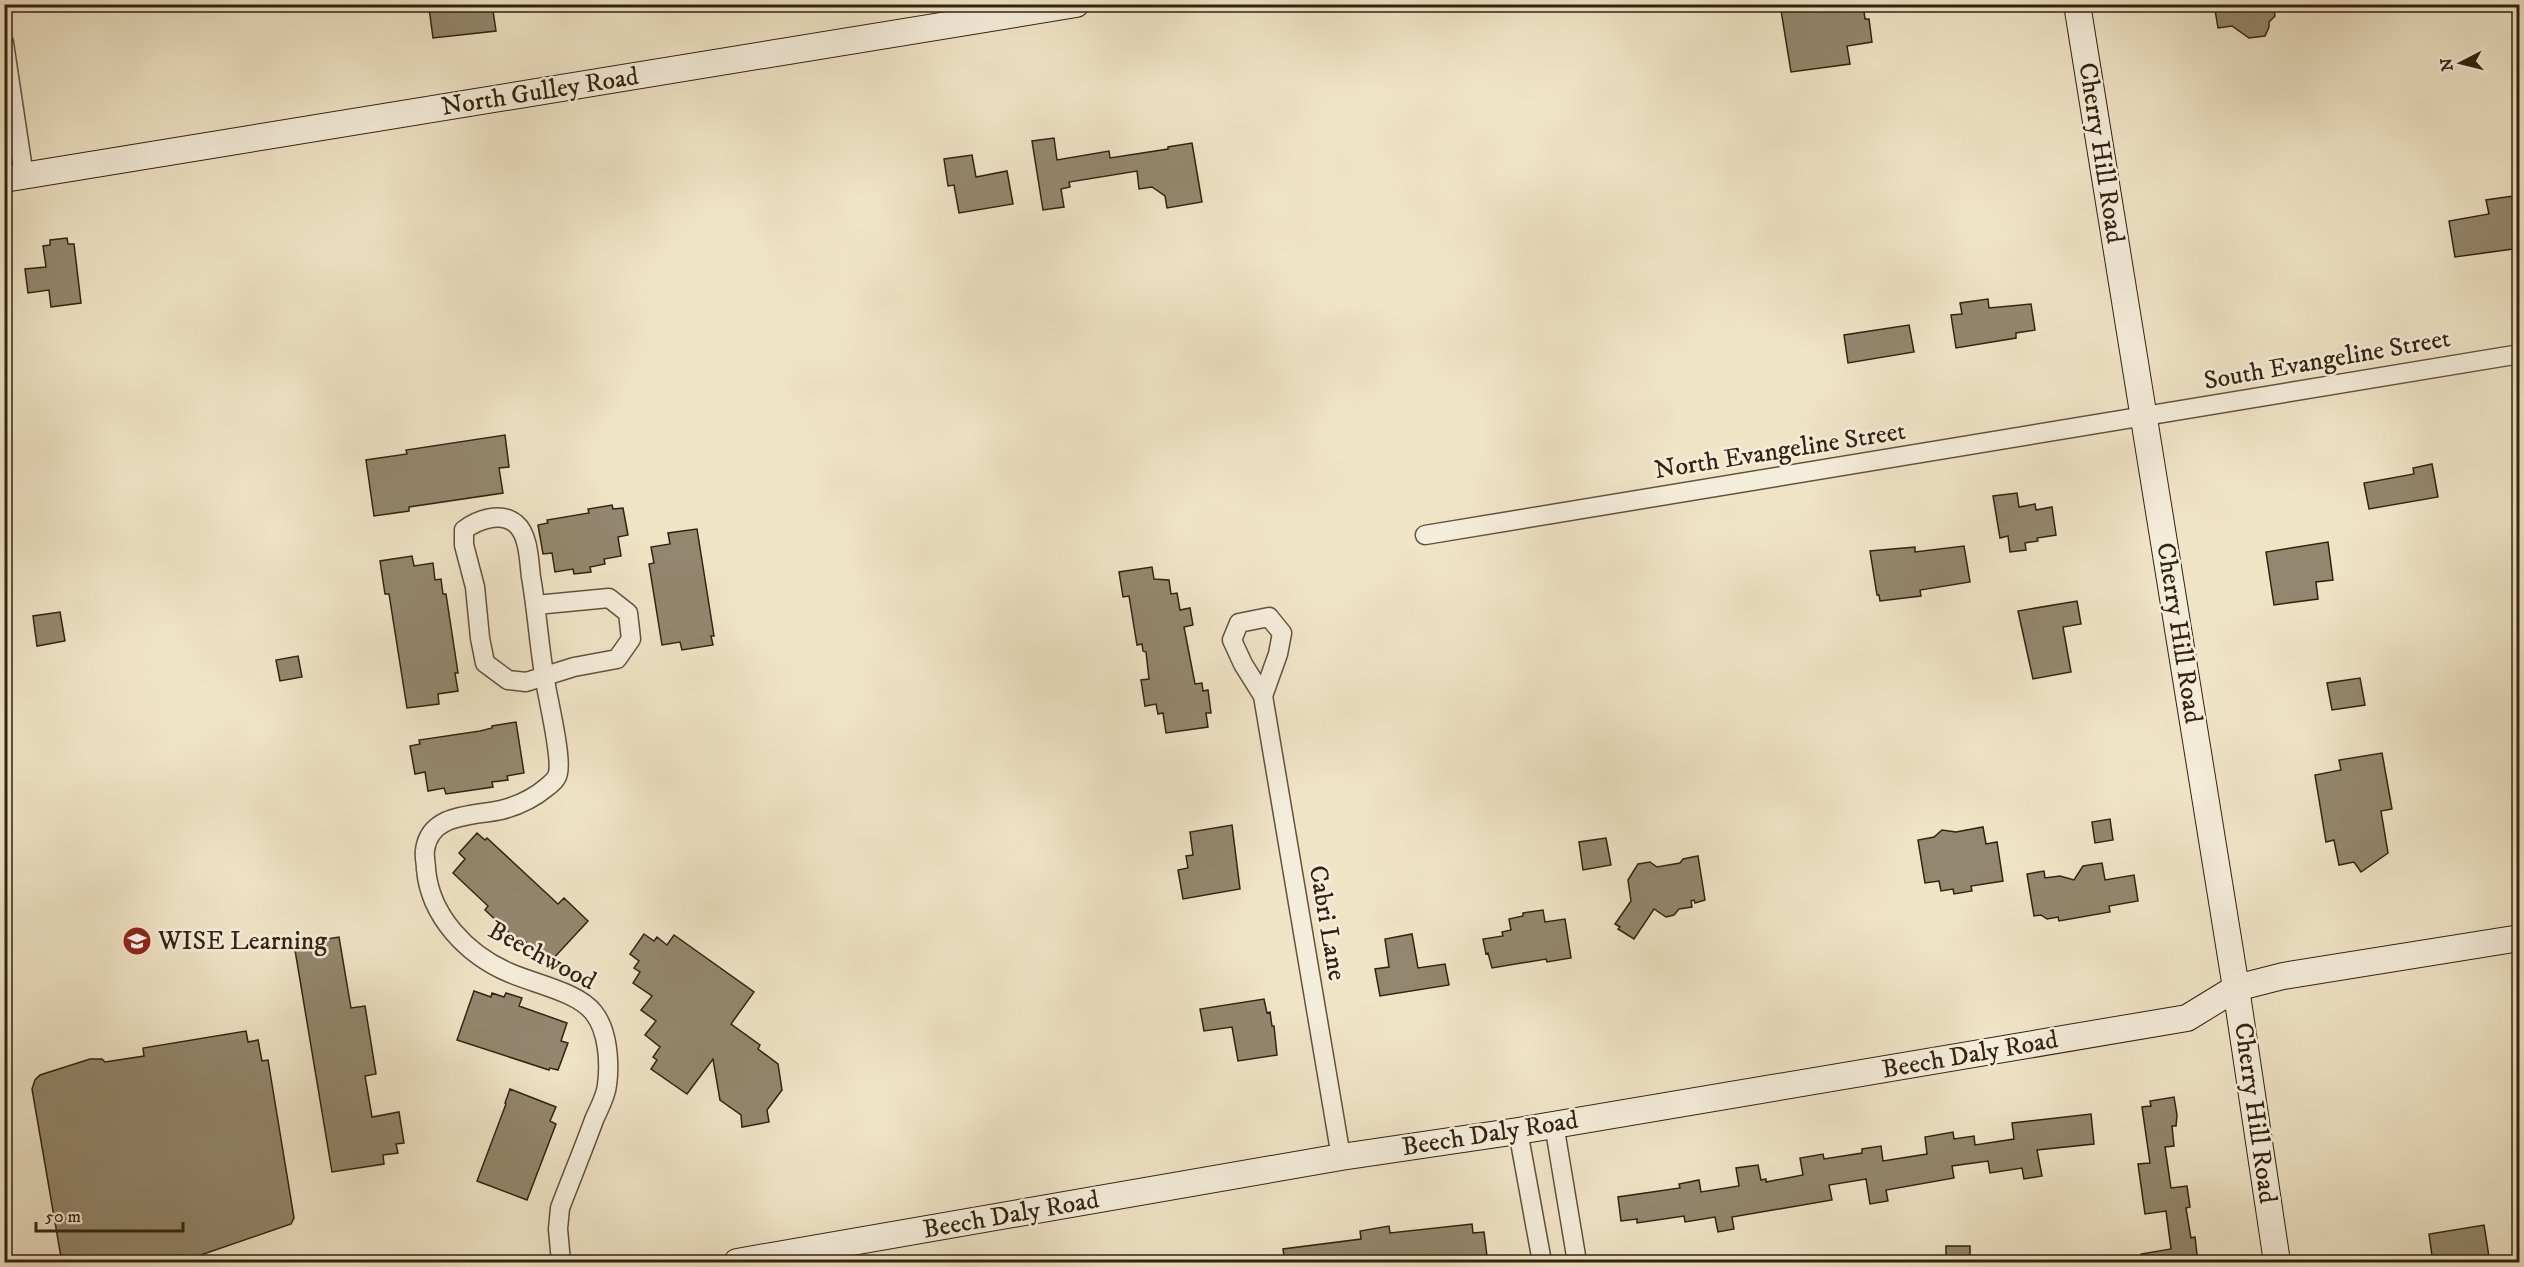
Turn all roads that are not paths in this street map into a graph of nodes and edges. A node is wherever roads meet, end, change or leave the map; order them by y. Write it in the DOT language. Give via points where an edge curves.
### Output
graph roads {
  1 [pos="1076,4"];
  2 [pos="2077,4"];
  3 [pos="4,43"];
  4 [pos="14,178"];
  5 [pos="2520,354"];
  6 [pos="2143,417"];
  7 [pos="1425,535"];
  8 [pos="536,605"];
  9 [pos="544,677"];
  10 [pos="1263,696"];
  11 [pos="2520,938"];
  12 [pos="2236,988"];
  13 [pos="1554,1124"];
  14 [pos="1518,1131"];
  15 [pos="1341,1158"];
  16 [pos="561,1263"];
  17 [pos="737,1263"];
  18 [pos="1542,1263"];
  19 [pos="1577,1263"];
  20 [pos="2277,1263"];
  1 -- 4 [label="main road, North Gulley Road"];
  2 -- 6 [label="main road, Cherry Hill Road"];
  3 -- 4 [label="street"];
  5 -- 6 [label="street, South Evangeline Street"];
  6 -- 7 [label="street, North Evangeline Street"];
  6 -- 12 [label="main road, Cherry Hill Road"];
  8 -- 9 [label="street, Beechwood"];
  8 -- 9 [label="street, Beechwood" via="609,598 628,613 631,639 617,659"];
  8 -- 9 [label="street, Beechwood" via="524,536 516,524 503,519 478,520 464,530 485,663 508,681"];
  9 -- 16 [label="street, Beechwood" via="558,758 554,782 536,796 504,809 447,820 432,831 425,850 428,888 448,926 484,959 582,1001 595,1013 603,1029 607,1087 560,1208"];
  10 -- 15 [label="street, Cabri Lane"];
  11 -- 12 [label="main road, Beech Daly Road" via="2283,976"];
  12 -- 13 [label="main road, Beech Daly Road" via="2187,1018"];
  12 -- 20 [label="main road, Cherry Hill Road"];
  13 -- 14 [label="main road, Beech Daly Road"];
  13 -- 19 [label="street"];
  14 -- 15 [label="main road, Beech Daly Road"];
  14 -- 18 [label="street"];
  15 -- 17 [label="main road, Beech Daly Road"];
}
